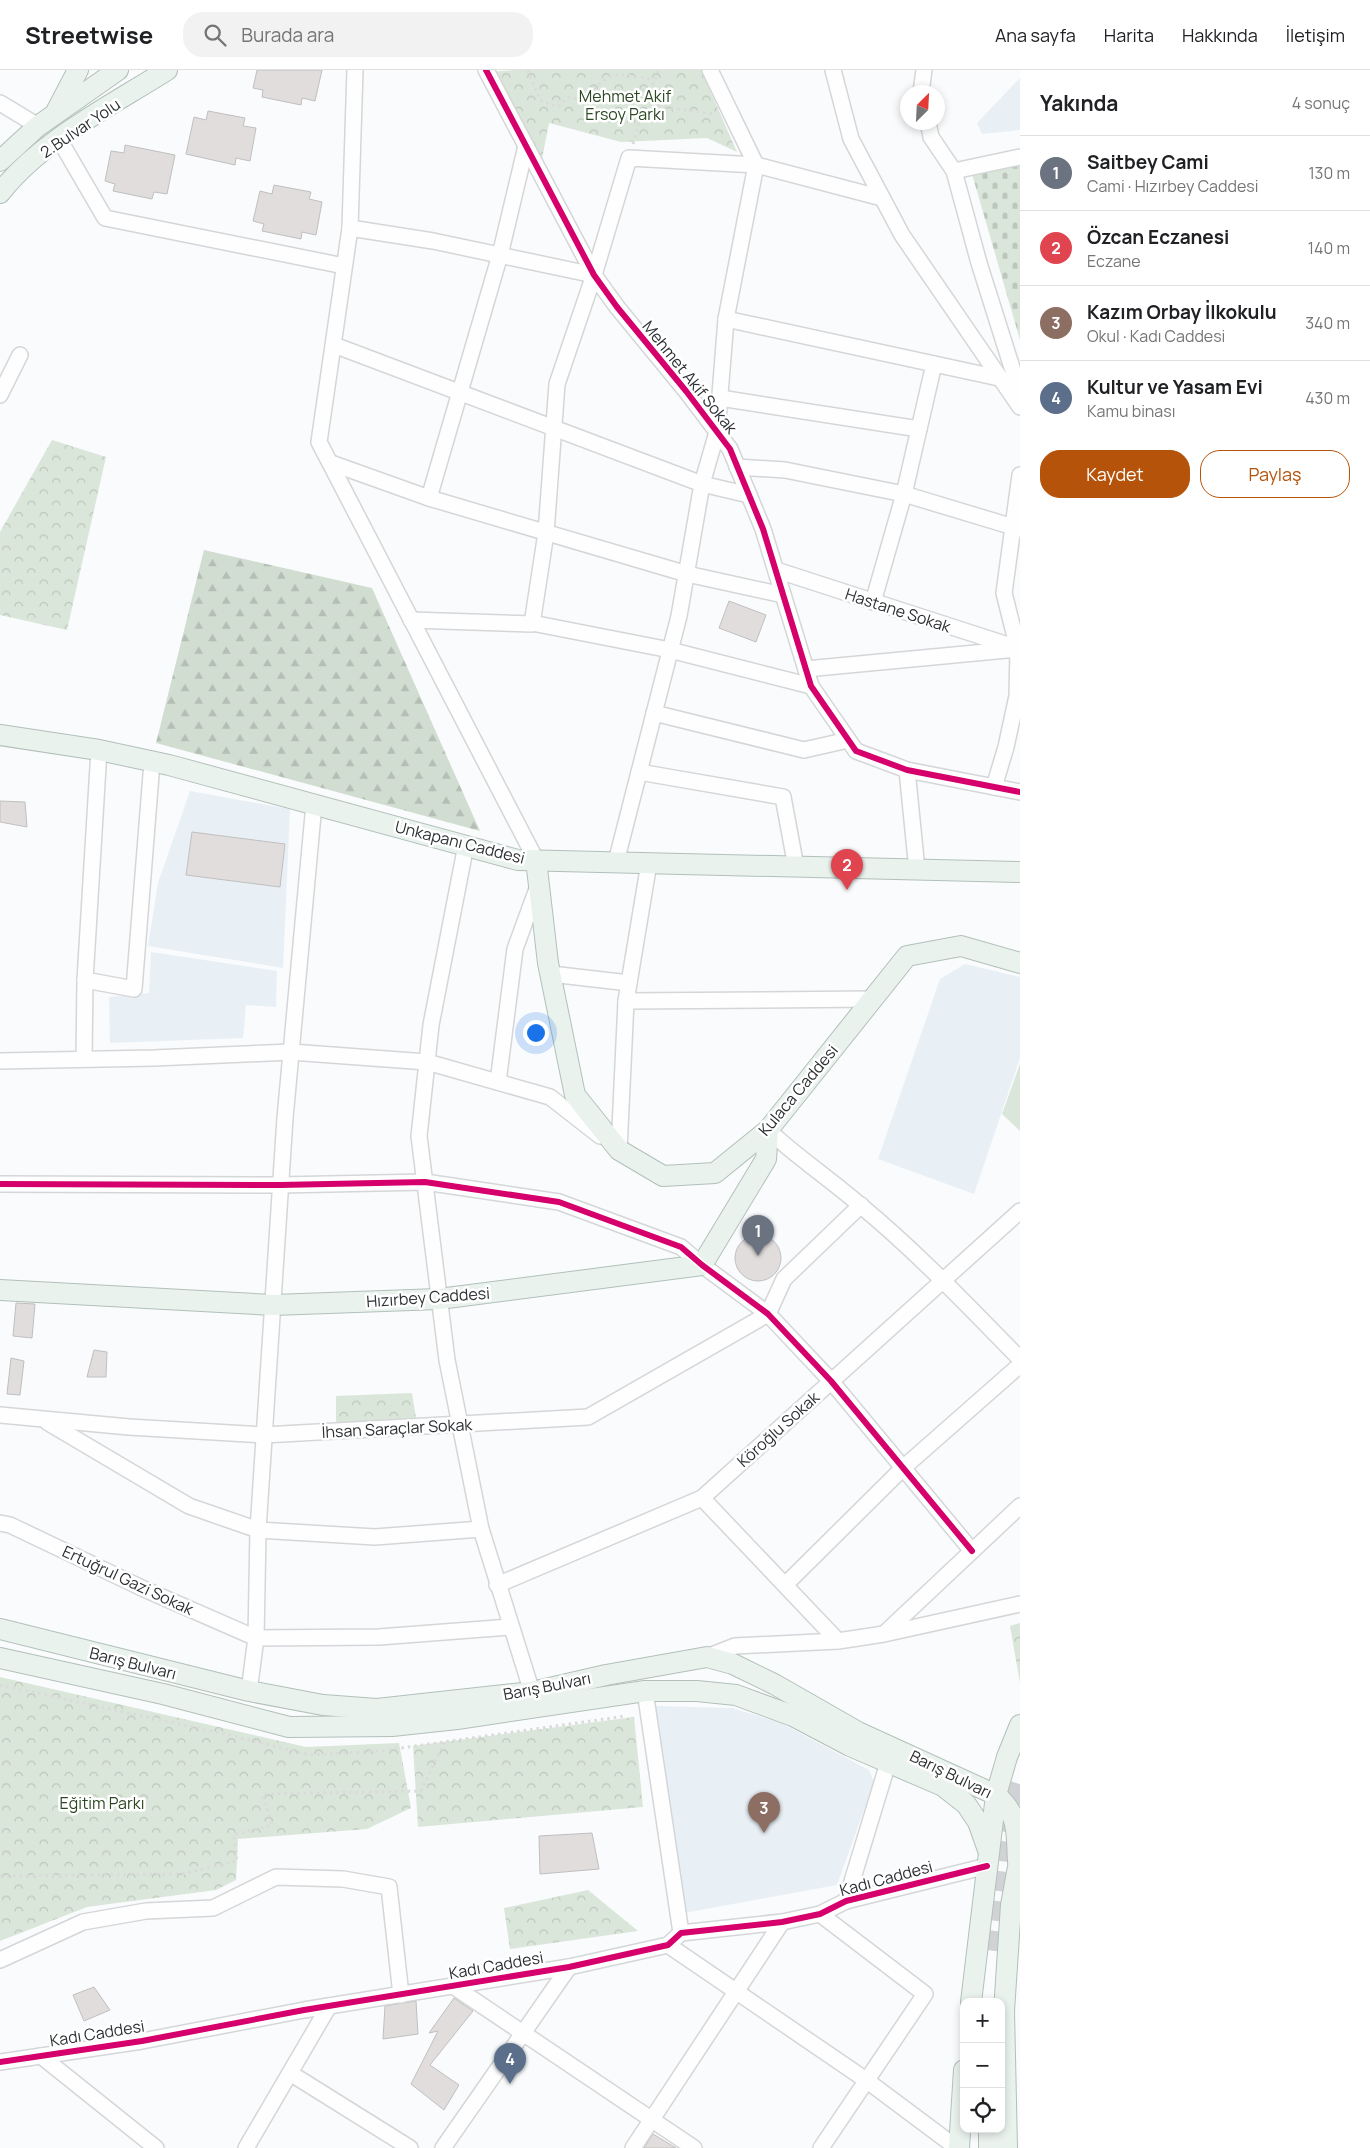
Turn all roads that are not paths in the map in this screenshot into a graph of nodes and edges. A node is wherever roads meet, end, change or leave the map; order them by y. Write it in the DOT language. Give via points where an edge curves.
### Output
graph roads {
  1 [pos="78,70"];
  2 [pos="118,70"];
  3 [pos="167,70"];
  4 [pos="355,70"];
  5 [pos="486,70"];
  6 [pos="710,70"];
  7 [pos="833,70"];
  8 [pos="924,70"];
  9 [pos="923,85"];
  10 [pos="0,103"];
  11 [pos="46,121"];
  12 [pos="930,130"];
  13 [pos="59,139"];
  14 [pos="526,146"];
  15 [pos="1020,157"];
  16 [pos="0,161"];
  17 [pos="756,165"];
  18 [pos="954,171"];
  19 [pos="0,193"];
  20 [pos="882,198"];
  21 [pos="350,228"];
  22 [pos="500,255"];
  23 [pos="344,266"];
  24 [pos="594,275"];
  25 [pos="726,319"];
  26 [pos="334,345"];
  27 [pos="20,355"];
  28 [pos="934,364"];
  29 [pos="999,378"];
  30 [pos="1020,393"];
  31 [pos="461,394"];
  32 [pos="0,395"];
  33 [pos="720,398"];
  34 [pos="1020,407"];
  35 [pos="554,428"];
  36 [pos="918,429"];
  37 [pos="717,432"];
  38 [pos="331,464"];
  39 [pos="738,467"];
  40 [pos="1020,475"];
  41 [pos="702,484"];
  42 [pos="749,494"];
  43 [pos="904,494"];
  44 [pos="429,498"];
  45 [pos="1016,527"];
  46 [pos="546,533"];
  47 [pos="776,570"];
  48 [pos="687,574"];
  49 [pos="783,595"];
  50 [pos="874,602"];
  51 [pos="411,620"];
  52 [pos="532,623"];
  53 [pos="1019,649"];
  54 [pos="670,650"];
  55 [pos="806,668"];
  56 [pos="811,686"];
  57 [pos="654,713"];
  58 [pos="0,735"];
  59 [pos="848,740"];
  60 [pos="99,750"];
  61 [pos="152,762"];
  62 [pos="907,770"];
  63 [pos="639,772"];
  64 [pos="994,787"];
  65 [pos="1020,792"];
  66 [pos="314,804"];
  67 [pos="466,846"];
  68 [pos="536,860"];
  69 [pos="616,862"];
  70 [pos="649,863"];
  71 [pos="796,867"];
  72 [pos="917,870"];
  73 [pos="1020,872"];
  74 [pos="539,884"];
  75 [pos="1020,963"];
  76 [pos="550,974"];
  77 [pos="85,980"];
  78 [pos="629,983"];
  79 [pos="873,999"];
  80 [pos="626,1001"];
  81 [pos="291,1052"];
  82 [pos="84,1058"];
  83 [pos="0,1061"];
  84 [pos="427,1062"];
  85 [pos="498,1082"];
  86 [pos="768,1130"];
  87 [pos="619,1150"];
  88 [pos="425,1182"];
  89 [pos="0,1184"];
  90 [pos="280,1185"];
  91 [pos="861,1205"];
  92 [pos="1020,1211"];
  93 [pos="702,1265"];
  94 [pos="943,1280"];
  95 [pos="0,1290"];
  96 [pos="439,1299"];
  97 [pos="272,1305"];
  98 [pos="768,1314"];
  99 [pos="1020,1359"];
  100 [pos="1020,1365"];
  101 [pos="831,1382"];
  102 [pos="0,1416"];
  103 [pos="44,1420"];
  104 [pos="460,1425"];
  105 [pos="264,1435"];
  106 [pos="903,1468"];
  107 [pos="702,1498"];
  108 [pos="1020,1506"];
  109 [pos="0,1523"];
  110 [pos="258,1530"];
  111 [pos="481,1530"];
  112 [pos="972,1551"];
  113 [pos="497,1585"];
  114 [pos="784,1585"];
  115 [pos="1020,1604"];
  116 [pos="510,1627"];
  117 [pos="0,1629"];
  118 [pos="884,1634"];
  119 [pos="256,1638"];
  120 [pos="838,1641"];
  121 [pos="707,1657"];
  122 [pos="0,1658"];
  123 [pos="249,1690"];
  124 [pos="645,1691"];
  125 [pos="532,1692"];
  126 [pos="1020,1725"];
  127 [pos="1007,1757"];
  128 [pos="888,1763"];
  129 [pos="965,1782"];
  130 [pos="944,1786"];
  131 [pos="1004,1801"];
  132 [pos="988,1858"];
  133 [pos="1019,1858"];
  134 [pos="846,1901"];
  135 [pos="820,1914"];
  136 [pos="782,1922"];
  137 [pos="680,1933"];
  138 [pos="668,1945"];
  139 [pos="0,1960"];
  140 [pos="569,1967"];
  141 [pos="453,1986"];
  142 [pos="737,1993"];
  143 [pos="401,1995"];
  144 [pos="972,1998"];
  145 [pos="1005,1998"];
  146 [pos="329,2006"];
  147 [pos="1005,2009"];
  148 [pos="1005,2016"];
  149 [pos="1020,2027"];
  150 [pos="522,2034"];
  151 [pos="1009,2050"];
  152 [pos="41,2056"];
  153 [pos="0,2062"];
  154 [pos="290,2073"];
  155 [pos="866,2080"];
  156 [pos="1020,2084"];
  157 [pos="963,2088"];
  158 [pos="1003,2088"];
  159 [pos="1005,2111"];
  160 [pos="652,2120"];
  161 [pos="971,2133"];
  162 [pos="995,2133"];
  163 [pos="1001,2133"];
  164 [pos="156,2148"];
  165 [pos="246,2148"];
  166 [pos="410,2148"];
  167 [pos="443,2148"];
  168 [pos="633,2148"];
  169 [pos="694,2148"];
  170 [pos="820,2148"];
  171 [pos="958,2148"];
  172 [pos="972,2148"];
  173 [pos="989,2148"];
  174 [pos="1007,2148"];
  1 -- 11 [label="main road"];
  2 -- 11 [label="main road, 2.Bulvar Yolu"];
  3 -- 13 [label="main road, 2.Bulvar Yolu"];
  4 -- 21 [label="street"];
  5 -- 14 [label="street, Mehmet Akif Sokak"];
  6 -- 17 [label="street"];
  7 -- 20 [label="street" via="851,139"];
  8 -- 9 [label="street"];
  10 -- 11 [label="street"];
  11 -- 16 [label="main road, 2.Bulvar Yolu"];
  12 -- 18 [label="street"];
  13 -- 19 [label="main road, 2.Bulvar Yolu" via="14,175"];
  13 -- 23 [label="street" via="105,218"];
  14 -- 22 [label="street"];
  14 -- 24 [label="street, Mehmet Akif Sokak"];
  15 -- 18 [label="street"];
  17 -- 20 [label="street"];
  17 -- 24 [label="street" via="629,158"];
  17 -- 25 [label="street"];
  18 -- 30 [label="street"];
  20 -- 29 [label="street" via="902,235"];
  21 -- 22 [label="street"];
  21 -- 23 [label="street"];
  22 -- 24 [label="street"];
  22 -- 31 [label="street"];
  23 -- 26 [label="street"];
  24 -- 35 [label="street" via="558,384"];
  24 -- 37 [label="street, Mehmet Akif Sokak"];
  25 -- 28 [label="street"];
  25 -- 33 [label="street"];
  26 -- 31 [label="street"];
  26 -- 38 [label="street" via="319,442"];
  27 -- 32 [label="street"];
  28 -- 29 [label="street"];
  28 -- 36 [label="street"];
  29 -- 34 [label="street"];
  31 -- 35 [label="street"];
  31 -- 44 [label="street"];
  33 -- 36 [label="street"];
  33 -- 37 [label="street"];
  35 -- 41 [label="street"];
  35 -- 46 [label="street"];
  36 -- 43 [label="street"];
  37 -- 39 [label="street, Mehmet Akif Sokak"];
  37 -- 41 [label="street"];
  38 -- 44 [label="street"];
  38 -- 51 [label="street"];
  39 -- 42 [label="street, Mehmet Akif Sokak"];
  39 -- 43 [label="street" via="785,470"];
  40 -- 45 [label="street"];
  41 -- 42 [label="street"];
  41 -- 48 [label="street"];
  42 -- 47 [label="street, Mehmet Akif Sokak"];
  43 -- 45 [label="street"];
  43 -- 50 [label="street"];
  44 -- 46 [label="street"];
  45 -- 53 [label="street" via="1004,593"];
  46 -- 48 [label="street"];
  46 -- 52 [label="street"];
  47 -- 49 [label="street, Mehmet Akif Sokak"];
  47 -- 50 [label="street, Hastane Sokak"];
  48 -- 49 [label="street"];
  48 -- 54 [label="street"];
  49 -- 55 [label="street, Mehmet Akif Sokak"];
  50 -- 53 [label="street, Hastane Sokak"];
  51 -- 52 [label="street"];
  51 -- 68 [label="street"];
  52 -- 54 [label="street"];
  53 -- 55 [label="street"];
  53 -- 64 [label="street" via="1017,696"];
  54 -- 56 [label="street"];
  54 -- 57 [label="street"];
  55 -- 56 [label="street, Mehmet Akif Sokak"];
  56 -- 59 [label="street, Mehmet Akif Sokak"];
  57 -- 59 [label="street" via="804,750"];
  57 -- 63 [label="street"];
  58 -- 60 [label="main road, Unkapanı Caddesi"];
  59 -- 62 [label="street, Mehmet Akif Sokak" via="856,751"];
  60 -- 61 [label="main road, Unkapanı Caddesi"];
  60 -- 77 [label="street"];
  61 -- 66 [label="main road, Unkapanı Caddesi"];
  61 -- 77 [label="street" via="134,989"];
  62 -- 64 [label="street, Mehmet Akif Sokak"];
  62 -- 72 [label="street"];
  63 -- 69 [label="street"];
  63 -- 71 [label="street" via="783,797"];
  64 -- 65 [label="street, Mehmet Akif Sokak"];
  66 -- 67 [label="main road, Unkapanı Caddesi"];
  66 -- 81 [label="street"];
  67 -- 68 [label="main road, Unkapanı Caddesi" via="518,860"];
  67 -- 84 [label="street" via="431,1025"];
  68 -- 69 [label="main road, Unkapanı Caddesi"];
  68 -- 74 [label="main road, Kulaca Caddesi"];
  69 -- 70 [label="main road, Unkapanı Caddesi"];
  70 -- 71 [label="main road, Unkapanı Caddesi"];
  70 -- 78 [label="street"];
  71 -- 72 [label="main road, Unkapanı Caddesi"];
  72 -- 73 [label="main road, Unkapanı Caddesi"];
  74 -- 76 [label="main road, Kulaca Caddesi"];
  74 -- 85 [label="street" via="515,949"];
  75 -- 79 [label="main road, Kulaca Caddesi" via="961,946 907,956"];
  76 -- 78 [label="street"];
  76 -- 87 [label="main road, Kulaca Caddesi" via="575,1095"];
  77 -- 82 [label="street"];
  78 -- 80 [label="street"];
  79 -- 80 [label="street"];
  79 -- 86 [label="main road, Kulaca Caddesi"];
  80 -- 87 [label="street"];
  81 -- 82 [label="street"];
  81 -- 84 [label="street"];
  81 -- 90 [label="street"];
  82 -- 83 [label="street"];
  84 -- 85 [label="street"];
  84 -- 88 [label="street" via="419,1136"];
  85 -- 87 [label="street" via="550,1097"];
  86 -- 87 [label="main road, Kulaca Caddesi" via="715,1173 662,1176"];
  86 -- 91 [label="street"];
  86 -- 93 [label="main road" via="766,1159"];
  88 -- 90 [label="street"];
  88 -- 93 [label="street" via="559,1202 681,1247"];
  88 -- 96 [label="street"];
  89 -- 90 [label="street"];
  90 -- 97 [label="street"];
  91 -- 94 [label="street"];
  91 -- 98 [label="street" via="784,1279"];
  92 -- 94 [label="street, Köroğlu Sokak"];
  93 -- 96 [label="main road, Hızırbey Caddesi"];
  93 -- 98 [label="street"];
  94 -- 99 [label="street"];
  94 -- 101 [label="street, Köroğlu Sokak"];
  95 -- 97 [label="main road, Hızırbey Caddesi"];
  96 -- 97 [label="main road, Hızırbey Caddesi"];
  96 -- 104 [label="street"];
  97 -- 105 [label="street"];
  98 -- 101 [label="street"];
  98 -- 104 [label="street, İhsan Saraçlar Sokak" via="588,1417"];
  100 -- 106 [label="street"];
  101 -- 106 [label="street"];
  101 -- 107 [label="street, Köroğlu Sokak"];
  102 -- 103 [label="street, İhsan Saraçlar Sokak"];
  103 -- 105 [label="street, İhsan Saraçlar Sokak"];
  103 -- 110 [label="street" via="189,1506"];
  104 -- 105 [label="street, İhsan Saraçlar Sokak"];
  104 -- 111 [label="street"];
  105 -- 110 [label="street"];
  106 -- 112 [label="street"];
  106 -- 114 [label="street"];
  107 -- 113 [label="street, Köroğlu Sokak"];
  107 -- 114 [label="street"];
  108 -- 112 [label="street"];
  109 -- 119 [label="street, Ertuğrul Gazi Sokak"];
  110 -- 111 [label="street" via="375,1537"];
  110 -- 119 [label="street"];
  111 -- 113 [label="street"];
  112 -- 118 [label="street"];
  113 -- 116 [label="street"];
  114 -- 120 [label="street"];
  115 -- 118 [label="street"];
  116 -- 119 [label="street" via="379,1637"];
  116 -- 125 [label="street"];
  117 -- 123 [label="main road, Barış Bulvarı"];
  118 -- 120 [label="street"];
  119 -- 123 [label="street"];
  120 -- 121 [label="street" via="735,1646"];
  121 -- 125 [label="main road, Barış Bulvarı"];
  121 -- 129 [label="main road, Barış Bulvarı" via="733,1664 858,1732"];
  122 -- 124 [label="main road, Barış Bulvarı" via="163,1694 289,1727 392,1726"];
  123 -- 125 [label="main road, Barış Bulvarı" via="323,1705 377,1709"];
  124 -- 128 [label="main road, Barış Bulvarı" via="736,1695 793,1716"];
  124 -- 137 [label="street"];
  126 -- 127 [label="main road"];
  127 -- 129 [label="main road" via="997,1771"];
  127 -- 131 [label="main road"];
  128 -- 130 [label="main road, Barış Bulvarı"];
  128 -- 134 [label="street"];
  129 -- 131 [label="main road, Barış Bulvarı"];
  130 -- 131 [label="main road"];
  130 -- 132 [label="main road, Barış Bulvarı" via="966,1804 978,1822"];
  131 -- 132 [label="main road"];
  131 -- 133 [label="main road, Barış Bulvarı" via="1014,1815"];
  132 -- 134 [label="street, Kadı Caddesi"];
  132 -- 144 [label="main road"];
  133 -- 145 [label="main road, Barış Bulvarı" via="1011,1905"];
  134 -- 135 [label="street, Kadı Caddesi"];
  135 -- 136 [label="street, Kadı Caddesi"];
  135 -- 155 [label="street" via="925,1994"];
  136 -- 137 [label="street, Kadı Caddesi"];
  136 -- 142 [label="street"];
  137 -- 138 [label="street"];
  138 -- 140 [label="street, Kadı Caddesi"];
  138 -- 142 [label="street"];
  139 -- 143 [label="street" via="83,1922 146,1911 213,1908 276,1877 342,1879 389,1887"];
  140 -- 141 [label="street, Kadı Caddesi"];
  140 -- 150 [label="street"];
  141 -- 143 [label="street, Kadı Caddesi"];
  141 -- 150 [label="street"];
  142 -- 155 [label="street"];
  142 -- 160 [label="street"];
  143 -- 146 [label="street, Kadı Caddesi"];
  146 -- 152 [label="street, Kadı Caddesi"];
  146 -- 154 [label="street"];
  147 -- 149 [label="main road"];
  148 -- 151 [label="main road, Barış Bulvarı"];
  150 -- 160 [label="street"];
  150 -- 167 [label="street"];
  151 -- 158 [label="main road, Barış Bulvarı"];
  152 -- 153 [label="street, Kadı Caddesi"];
  152 -- 164 [label="street"];
  154 -- 165 [label="street"];
  154 -- 166 [label="street"];
  155 -- 170 [label="street"];
  155 -- 171 [label="street"];
  156 -- 159 [label="main road"];
  157 -- 171 [label="main road"];
  160 -- 168 [label="street"];
  160 -- 169 [label="street"];
  161 -- 172 [label="main road"];
  162 -- 173 [label="main road"];
  163 -- 174 [label="main road"];
}
